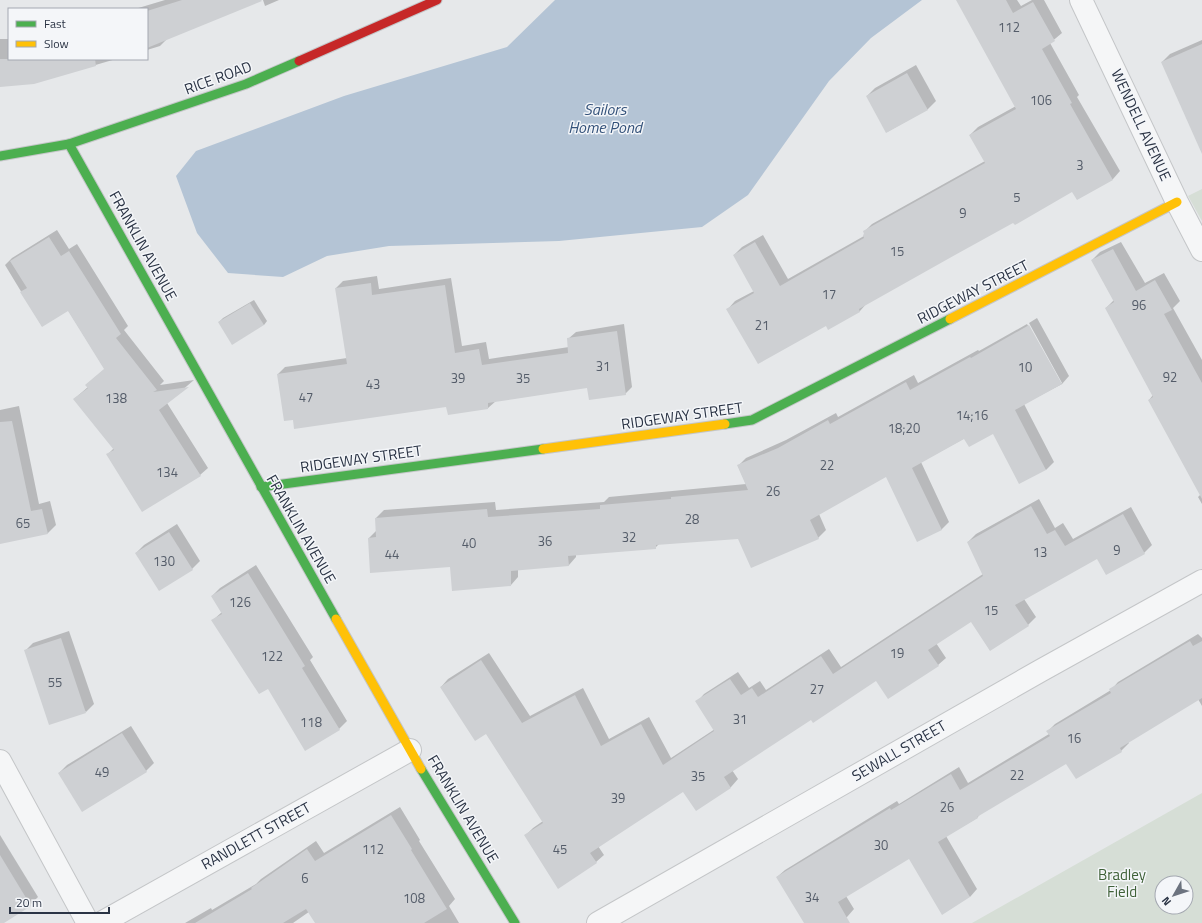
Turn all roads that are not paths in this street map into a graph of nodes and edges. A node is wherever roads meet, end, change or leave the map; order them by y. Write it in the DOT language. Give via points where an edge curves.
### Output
graph roads {
  1 [pos="437,0"];
  2 [pos="1082,0"];
  3 [pos="69,144"];
  4 [pos="0,156"];
  5 [pos="1177,202"];
  6 [pos="1202,250"];
  7 [pos="261,487"];
  8 [pos="1202,581"];
  9 [pos="410,750"];
  10 [pos="0,761"];
  11 [pos="88,923"];
  12 [pos="101,923"];
  13 [pos="515,923"];
  14 [pos="598,923"];
  1 -- 3 [label="street, RICE ROAD" via="246,84"];
  2 -- 5 [label="street, WENDELL AVENUE"];
  3 -- 4 [label="street, RICE ROAD"];
  3 -- 7 [label="street, FRANKLIN AVENUE"];
  5 -- 6 [label="street, WENDELL AVENUE"];
  5 -- 7 [label="street, RIDGEWAY STREET" via="752,420"];
  7 -- 9 [label="street, FRANKLIN AVENUE"];
  8 -- 14 [label="street, SEWALL STREET"];
  9 -- 12 [label="street, RANDLETT STREET"];
  9 -- 13 [label="street, FRANKLIN AVENUE"];
  10 -- 11 [label="street"];
}
